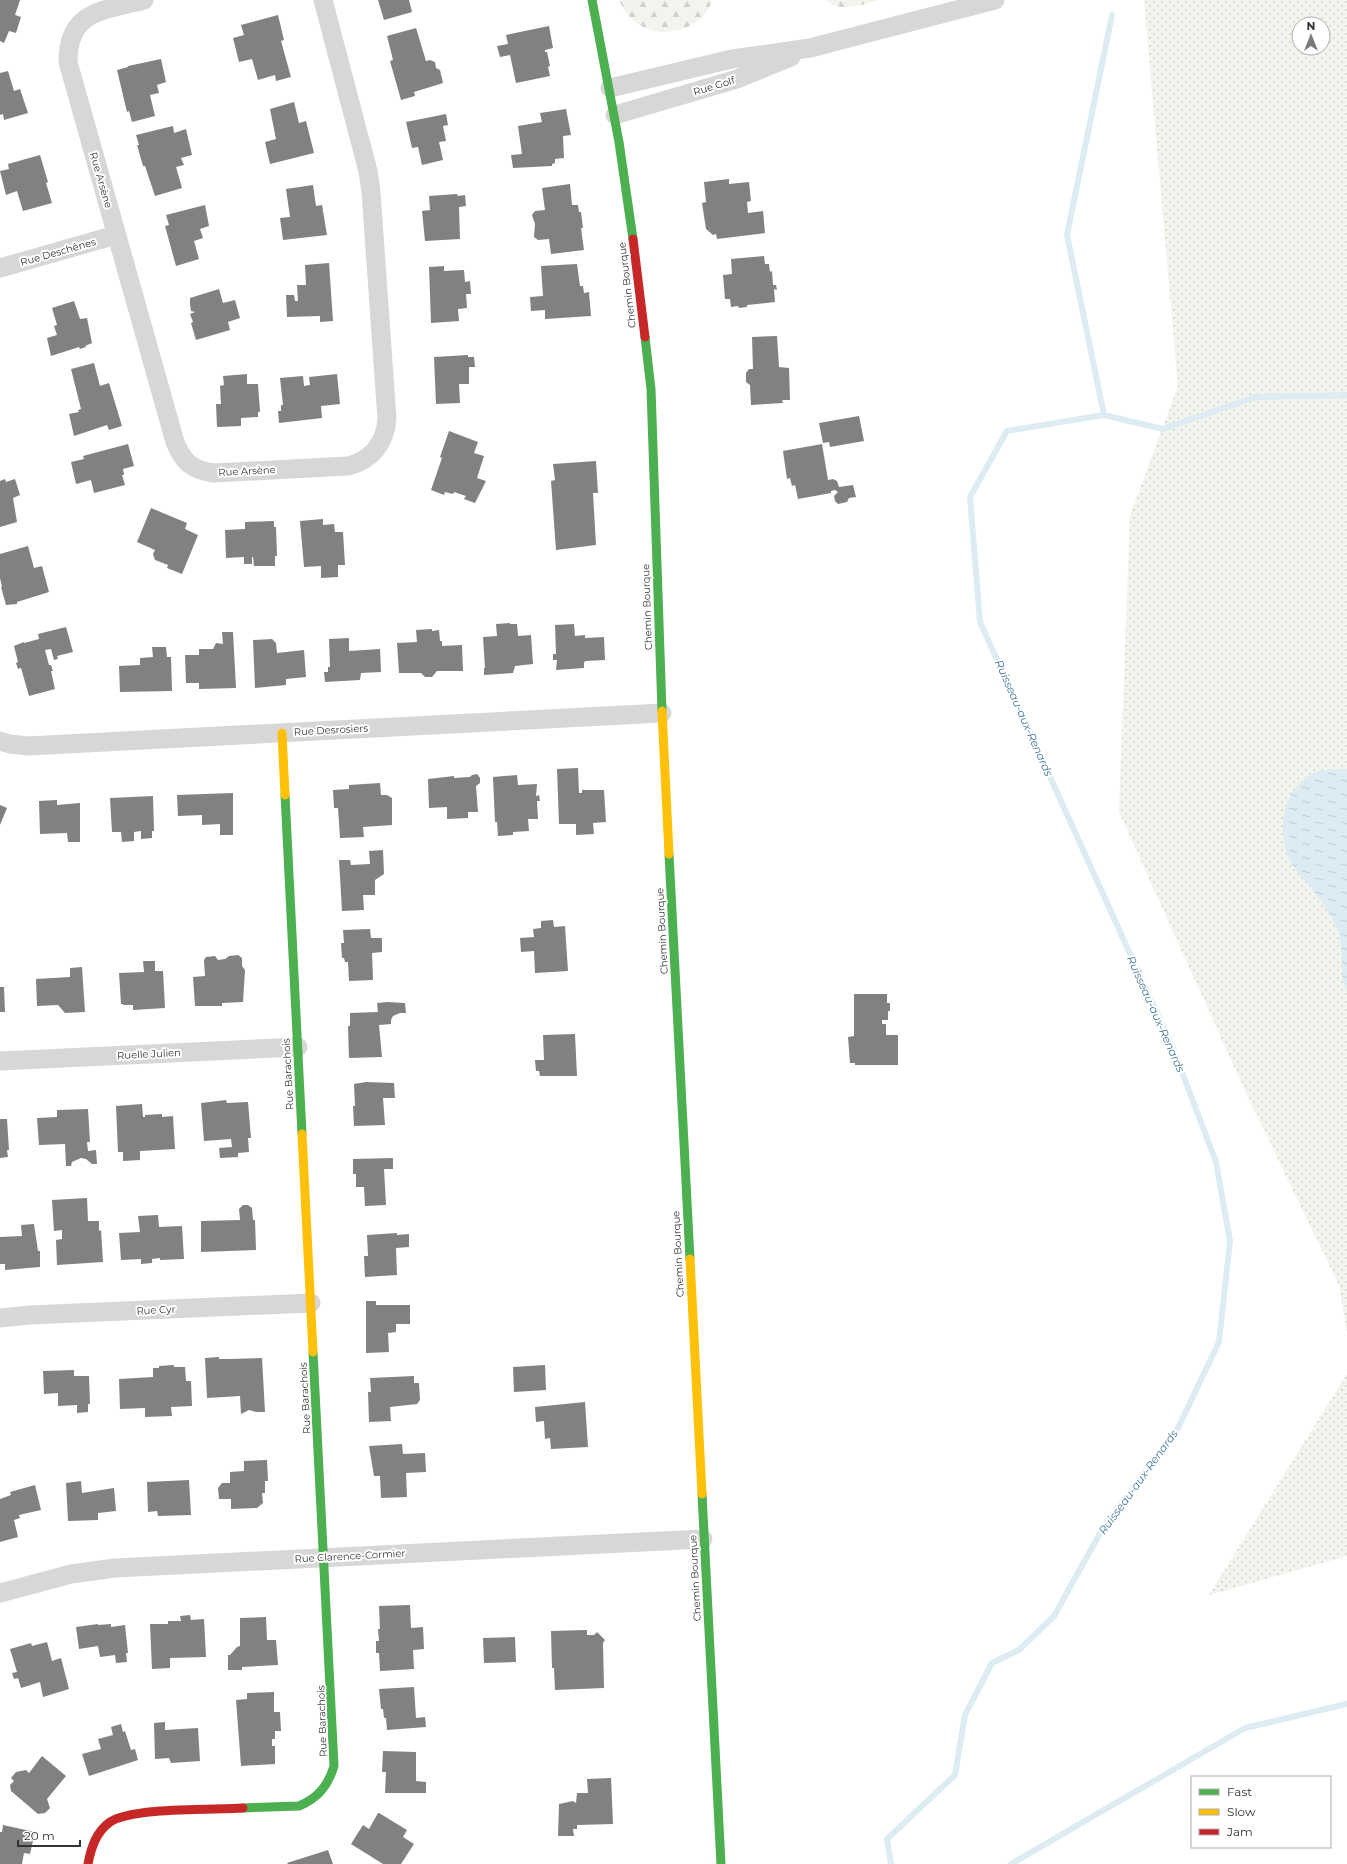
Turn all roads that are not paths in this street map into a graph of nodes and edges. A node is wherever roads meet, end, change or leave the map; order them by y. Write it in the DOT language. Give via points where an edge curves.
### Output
graph roads {
  1 [pos="144,0"];
  2 [pos="323,0"];
  3 [pos="592,0"];
  4 [pos="995,0"];
  5 [pos="810,48"];
  6 [pos="610,88"];
  7 [pos="615,115"];
  8 [pos="116,236"];
  9 [pos="0,268"];
  10 [pos="662,713"];
  11 [pos="282,733"];
  12 [pos="0,741"];
  13 [pos="298,1047"];
  14 [pos="0,1061"];
  15 [pos="312,1303"];
  16 [pos="0,1318"];
  17 [pos="703,1538"];
  18 [pos="325,1557"];
  19 [pos="0,1592"];
  20 [pos="88,1864"];
  21 [pos="721,1864"];
  1 -- 8 [label="street, Rue Arsène" via="85,19 72,34 69,48 70,70"];
  2 -- 8 [label="street, Rue Arsène" via="364,153 371,192 387,419 385,434 378,448 364,460 348,466 214,473 189,466 175,442"];
  3 -- 6 [label="street, Chemin Bourque"];
  4 -- 5 [label="street, Rue Golf"];
  5 -- 6 [label="street, Rue Golf" via="732,59"];
  5 -- 7 [label="street, Rue Golf" via="737,79"];
  6 -- 7 [label="street, Chemin Bourque"];
  7 -- 10 [label="street, Chemin Bourque" via="651,389"];
  8 -- 9 [label="street, Rue Deschênes"];
  10 -- 11 [label="street, Rue Desrosiers"];
  10 -- 17 [label="street, Chemin Bourque"];
  11 -- 12 [label="street, Rue Desrosiers" via="28,746"];
  11 -- 13 [label="street, Rue Barachois"];
  13 -- 14 [label="street, Ruelle Julien"];
  13 -- 15 [label="street, Rue Barachois"];
  15 -- 16 [label="street, Rue Cyr"];
  15 -- 18 [label="street, Rue Barachois"];
  17 -- 18 [label="street, Rue Clarence-Cormier"];
  17 -- 21 [label="street, Chemin Bourque"];
  18 -- 19 [label="street, Rue Clarence-Cormier" via="90,1570"];
  18 -- 20 [label="street, Rue Barachois" via="335,1756 332,1776 325,1788 316,1798 299,1806 122,1816 108,1824 97,1835"];
}
